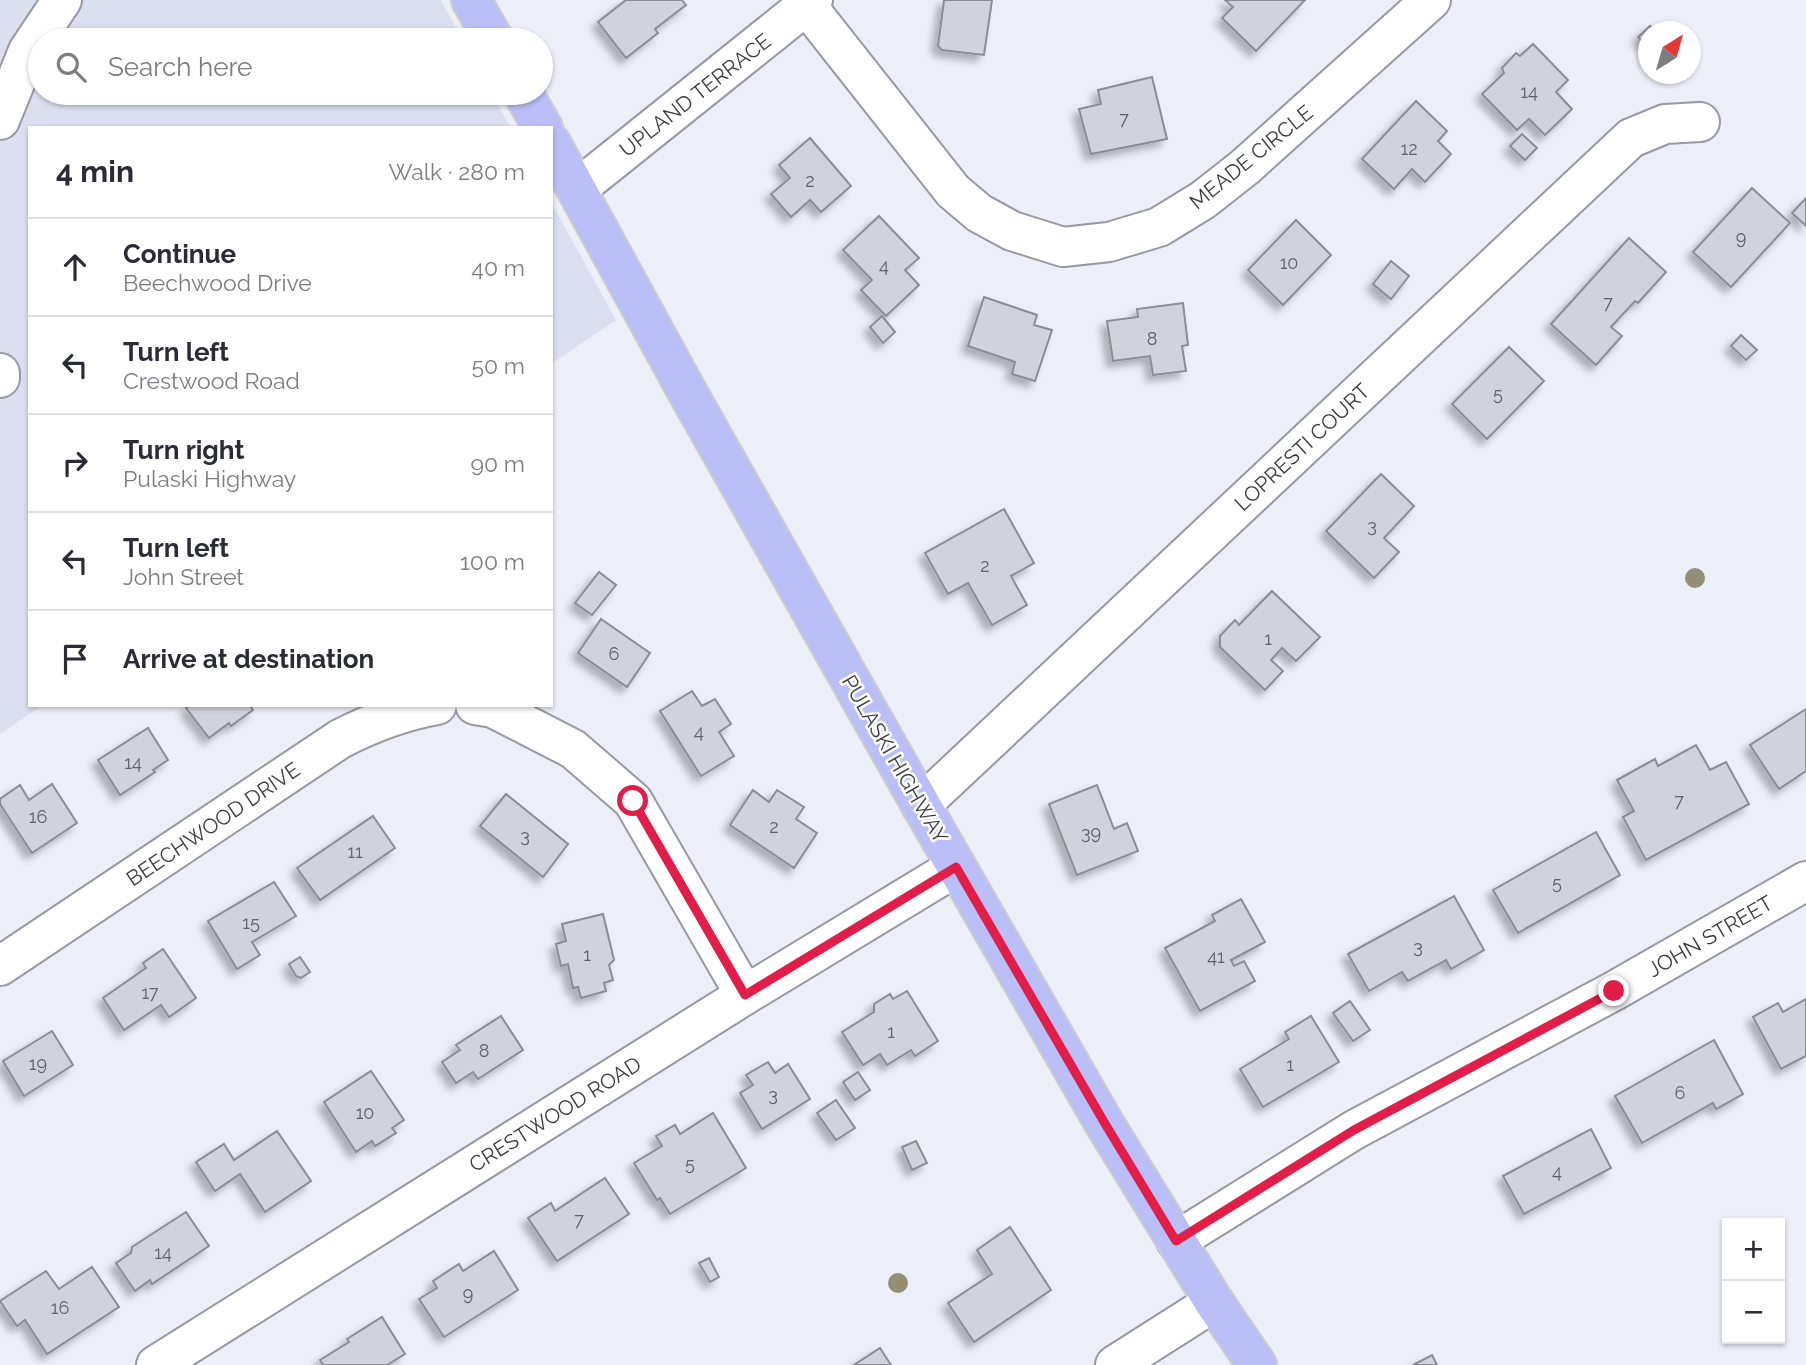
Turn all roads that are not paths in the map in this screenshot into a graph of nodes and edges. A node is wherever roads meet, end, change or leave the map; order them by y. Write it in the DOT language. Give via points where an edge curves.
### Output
graph roads {
  1 [pos="62,0"];
  2 [pos="471,0"];
  3 [pos="1431,0"];
  4 [pos="810,3"];
  5 [pos="43,28"];
  6 [pos="487,28"];
  7 [pos="28,51"];
  8 [pos="530,105"];
  9 [pos="0,120"];
  10 [pos="1700,122"];
  11 [pos="542,126"];
  12 [pos="553,147"];
  13 [pos="577,189"];
  14 [pos="424,707"];
  15 [pos="488,707"];
  16 [pos="921,805"];
  17 [pos="956,867"];
  18 [pos="1806,880"];
  19 [pos="0,966"];
  20 [pos="745,995"];
  21 [pos="1176,1241"];
  22 [pos="1214,1302"];
  23 [pos="156,1365"];
  24 [pos="1115,1365"];
  25 [pos="1257,1365"];
  1 -- 5 [label="street"];
  2 -- 6 [label="main road"];
  3 -- 4 [label="street, MEADE CIRCLE" via="1203,200 1159,227 1109,242 1063,247 1013,231 979,213 953,191"];
  4 -- 13 [label="street, UPLAND TERRACE"];
  7 -- 9 [label="street"];
  8 -- 11 [label="main road"];
  10 -- 16 [label="street, LOPRESTI COURT" via="1665,124 1631,138"];
  12 -- 13 [label="main road, PULASKI HIGHWAY"];
  13 -- 16 [label="main road, PULASKI HIGHWAY"];
  14 -- 19 [label="street, BEECHWOOD DRIVE" via="341,739"];
  15 -- 20 [label="street" via="573,749 633,801"];
  16 -- 17 [label="main road, PULASKI HIGHWAY"];
  17 -- 20 [label="street, CRESTWOOD ROAD"];
  17 -- 21 [label="main road, PULASKI HIGHWAY"];
  18 -- 21 [label="street, JOHN STREET" via="1614,991 1354,1130"];
  20 -- 23 [label="street, CRESTWOOD ROAD"];
  21 -- 22 [label="main road, PULASKI HIGHWAY"];
  22 -- 24 [label="street"];
  22 -- 25 [label="main road, PULASKI HIGHWAY"];
}
